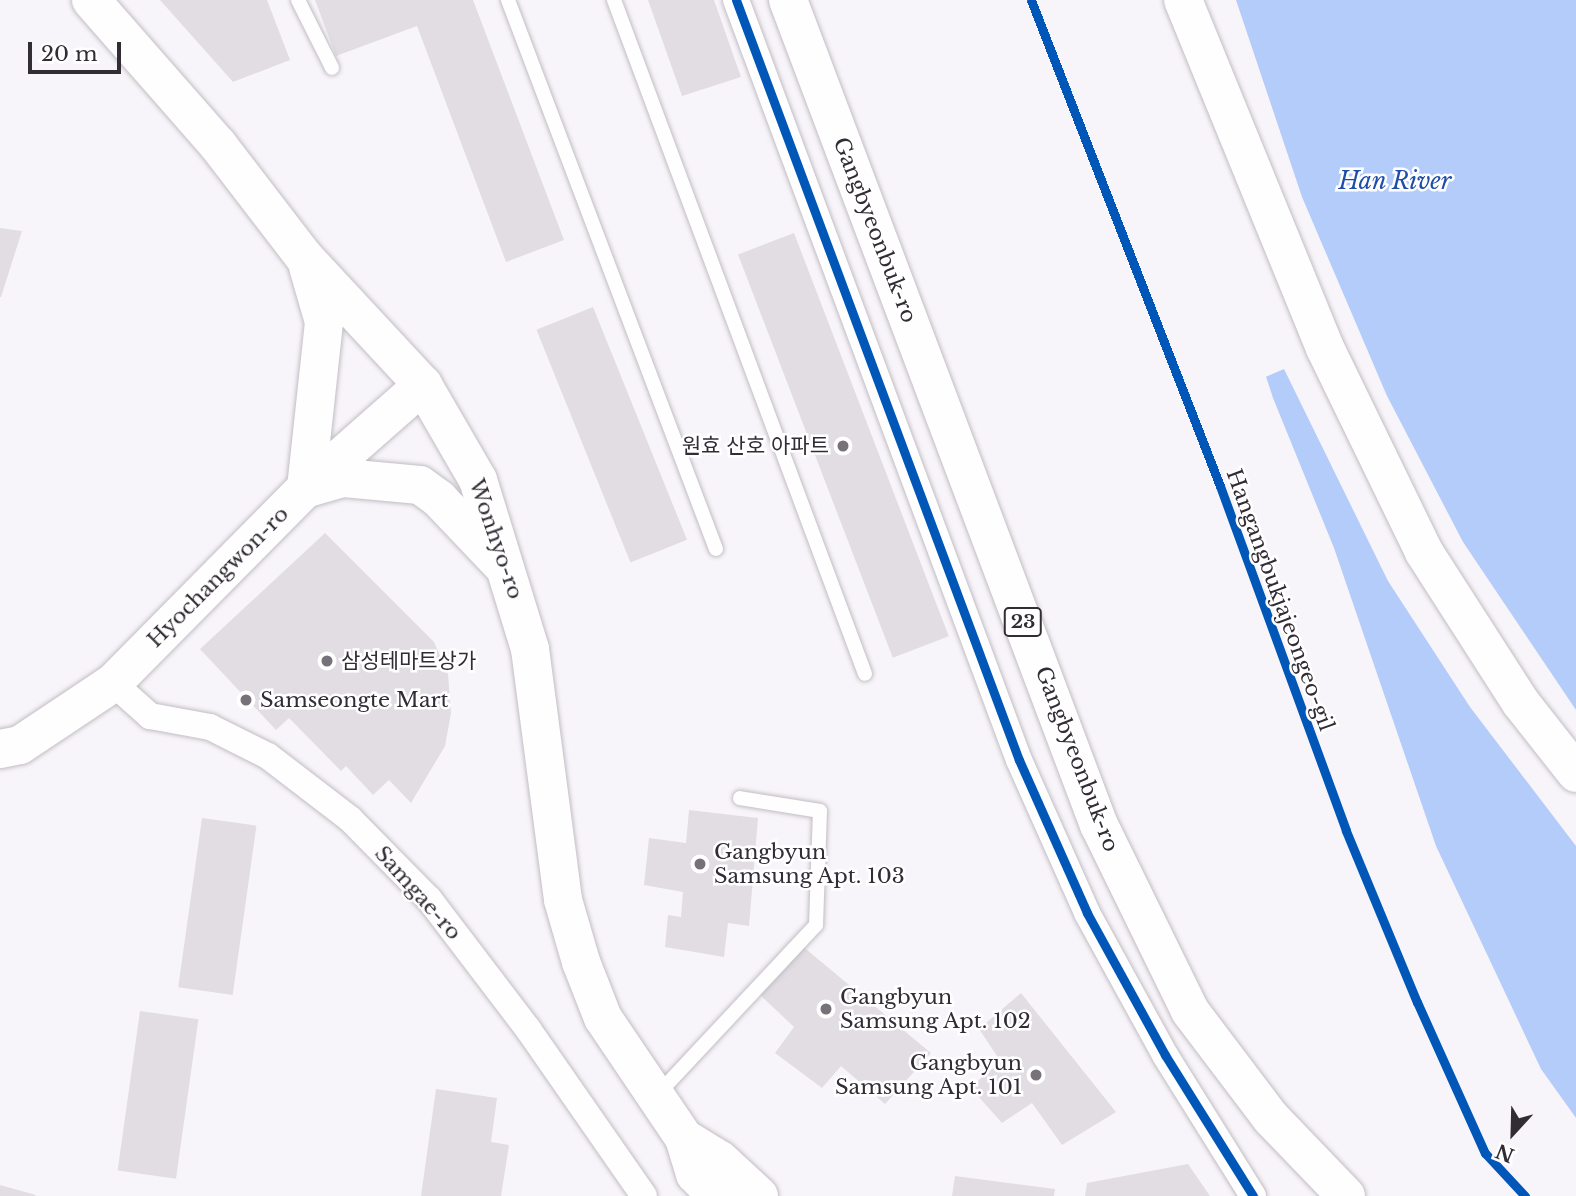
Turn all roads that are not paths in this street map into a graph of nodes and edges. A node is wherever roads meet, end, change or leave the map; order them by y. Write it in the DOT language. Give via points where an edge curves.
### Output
graph roads {
  1 [pos="91,0"];
  2 [pos="298,0"];
  3 [pos="508,0"];
  4 [pos="614,0"];
  5 [pos="736,0"];
  6 [pos="788,0"];
  7 [pos="1183,0"];
  8 [pos="332,68"];
  9 [pos="304,257"];
  10 [pos="423,385"];
  11 [pos="306,488"];
  12 [pos="716,549"];
  13 [pos="507,570"];
  14 [pos="865,674"];
  15 [pos="113,683"];
  16 [pos="0,749"];
  17 [pos="1576,773"];
  18 [pos="740,798"];
  19 [pos="655,1097"];
  20 [pos="684,1138"];
  21 [pos="644,1196"];
  22 [pos="716,1196"];
  23 [pos="758,1196"];
  24 [pos="1253,1196"];
  25 [pos="1346,1196"];
  1 -- 9 [label="main road, Wonhyo-ro" via="218,145"];
  2 -- 8 [label="lane"];
  3 -- 12 [label="lane"];
  4 -- 14 [label="lane"];
  5 -- 24 [label="street" via="1019,760 1087,913 1165,1055"];
  6 -- 25 [label="main road, Gangbyeonbuk-ro / 23" via="1099,825 1190,1011 1270,1118"];
  7 -- 17 [label="main road" via="1325,348 1424,552 1521,703"];
  9 -- 10 [label="main road, Wonhyo-ro"];
  9 -- 11 [label="main road" via="324,322"];
  10 -- 11 [label="main road, Hyochangwon-ro"];
  10 -- 13 [label="main road, Wonhyo-ro" via="478,480"];
  11 -- 13 [label="main road" via="344,478 420,485"];
  11 -- 15 [label="main road, Hyochangwon-ro"];
  13 -- 19 [label="main road, Wonhyo-ro" via="530,649 567,912 603,1018"];
  15 -- 16 [label="main road, Hyochangwon-ro" via="20,745"];
  15 -- 21 [label="street, Samgae-ro" via="150,716 210,727 268,756 350,820 429,899 528,1029"];
  18 -- 19 [label="lane" via="820,811 816,925"];
  19 -- 20 [label="main road, Wonhyo-ro"];
  20 -- 22 [label="main road, Wonhyo-ro" via="695,1174"];
  20 -- 23 [label="main road, Wonhyo-ro" via="720,1160"];
}
